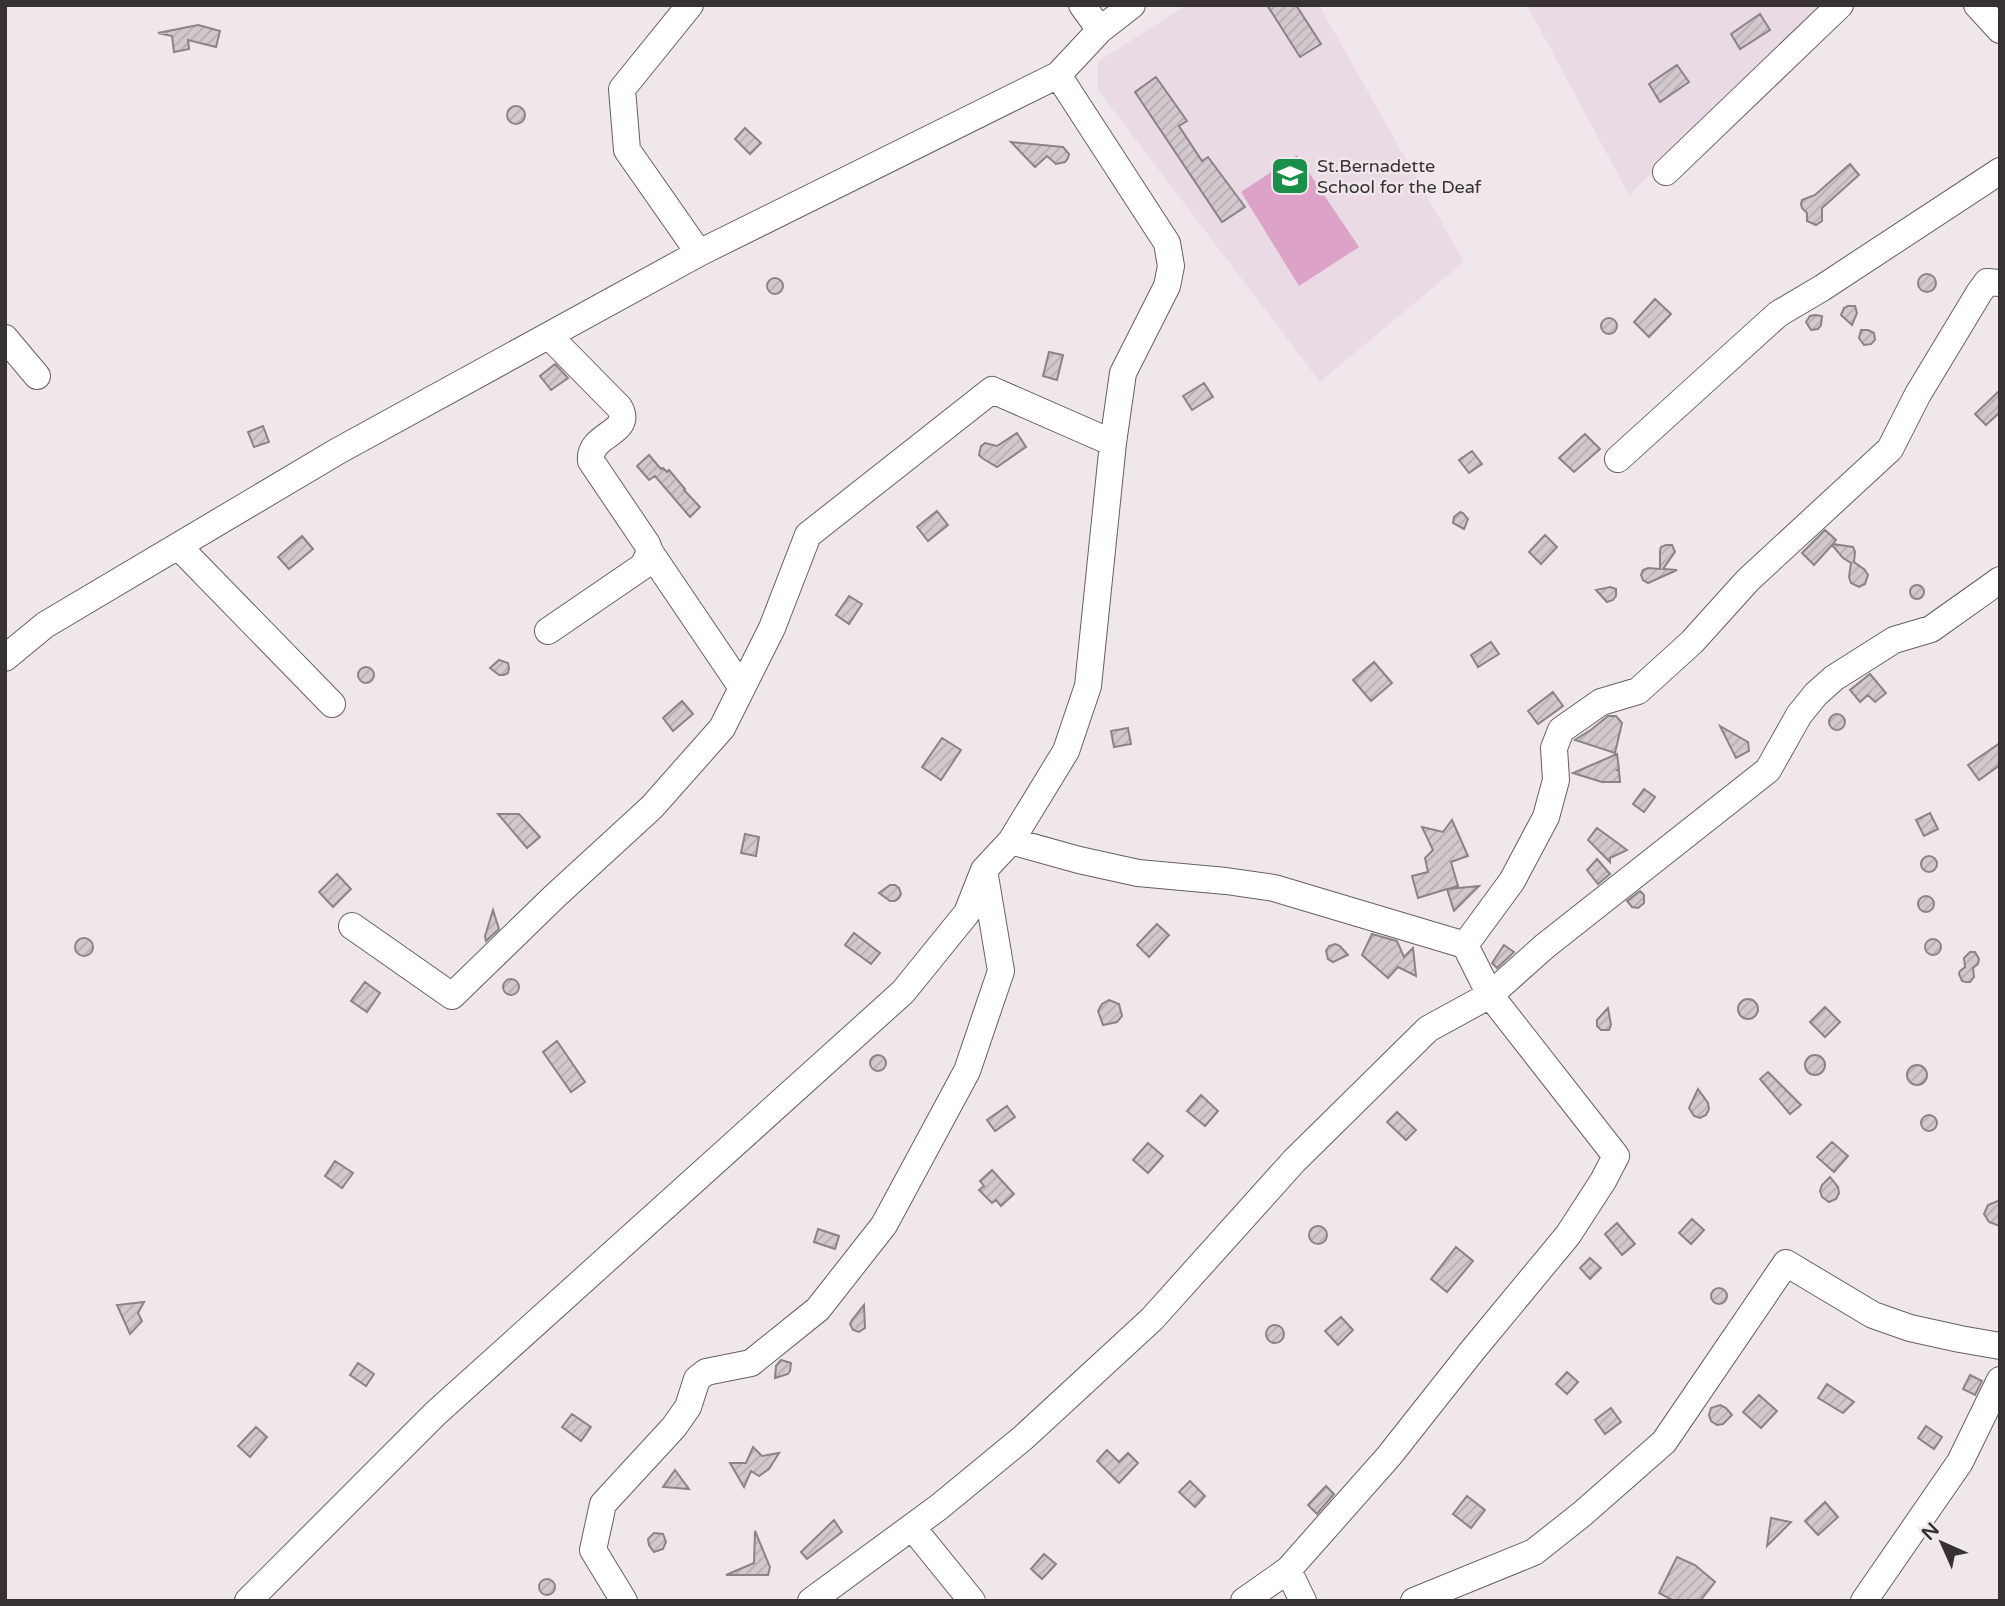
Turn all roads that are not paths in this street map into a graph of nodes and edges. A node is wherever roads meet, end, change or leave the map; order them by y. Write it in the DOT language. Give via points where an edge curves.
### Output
graph roads {
  1 [pos="690,5"];
  2 [pos="1082,5"];
  3 [pos="1132,5"];
  4 [pos="1840,5"];
  5 [pos="1977,5"];
  6 [pos="1100,30"];
  7 [pos="2000,30"];
  8 [pos="1058,75"];
  9 [pos="2000,171"];
  10 [pos="1666,172"];
  11 [pos="699,253"];
  12 [pos="2000,283"];
  13 [pos="549,336"];
  14 [pos="5,338"];
  15 [pos="37,376"];
  16 [pos="1113,443"];
  17 [pos="1618,459"];
  18 [pos="178,546"];
  19 [pos="650,552"];
  20 [pos="2000,580"];
  21 [pos="548,631"];
  22 [pos="5,658"];
  23 [pos="742,688"];
  24 [pos="331,704"];
  25 [pos="1011,841"];
  26 [pos="984,870"];
  27 [pos="352,926"];
  28 [pos="1465,945"];
  29 [pos="1490,995"];
  30 [pos="2000,1346"];
  31 [pos="2000,1380"];
  32 [pos="912,1527"];
  33 [pos="1288,1570"];
  34 [pos="248,1601"];
  35 [pos="624,1601"];
  36 [pos="811,1601"];
  37 [pos="971,1601"];
  38 [pos="1244,1601"];
  39 [pos="1303,1601"];
  40 [pos="1414,1601"];
  41 [pos="1864,1601"];
  1 -- 11 [label="street" via="622,89 627,150"];
  2 -- 6 [label="street"];
  3 -- 6 [label="street"];
  4 -- 10 [label="street"];
  5 -- 7 [label="street"];
  6 -- 8 [label="street"];
  8 -- 11 [label="street"];
  8 -- 16 [label="street" via="1167,243 1171,266 1167,286 1123,373"];
  9 -- 17 [label="street" via="1779,314"];
  11 -- 13 [label="street"];
  12 -- 28 [label="street" via="1987,282 1979,293 1890,449 1748,580 1692,642 1638,691 1601,702 1561,730 1554,748 1556,780 1546,817 1513,881"];
  13 -- 18 [label="street" via="338,451"];
  13 -- 19 [label="street" via="623,414 620,426 593,447 591,461"];
  14 -- 15 [label="street"];
  16 -- 23 [label="street" via="992,390 808,535 772,628"];
  16 -- 25 [label="street" via="1088,686 1066,751"];
  18 -- 22 [label="street" via="45,625"];
  18 -- 24 [label="street"];
  19 -- 21 [label="street" via="643,566"];
  19 -- 23 [label="street"];
  20 -- 29 [label="street" via="1931,629 1894,640 1834,678 1799,715 1768,770"];
  23 -- 27 [label="street" via="722,728 652,807 452,996"];
  25 -- 26 [label="street"];
  25 -- 28 [label="street" via="1138,873 1274,888"];
  26 -- 34 [label="street" via="967,914 903,992 436,1413"];
  26 -- 35 [label="street" via="1001,971 967,1071 884,1225 818,1309 751,1363 706,1372 696,1379 688,1407 674,1427 603,1504 593,1550"];
  28 -- 29 [label="street"];
  29 -- 32 [label="street" via="1428,1029 1294,1161 1152,1318 1024,1437"];
  29 -- 33 [label="street" via="1616,1156 1568,1235 1390,1456"];
  30 -- 40 [label="street" via="1910,1328 1873,1315 1786,1263 1664,1442 1534,1552"];
  31 -- 41 [label="street" via="1960,1462"];
  32 -- 36 [label="street"];
  32 -- 37 [label="street"];
  33 -- 38 [label="street"];
  33 -- 39 [label="street"];
}
